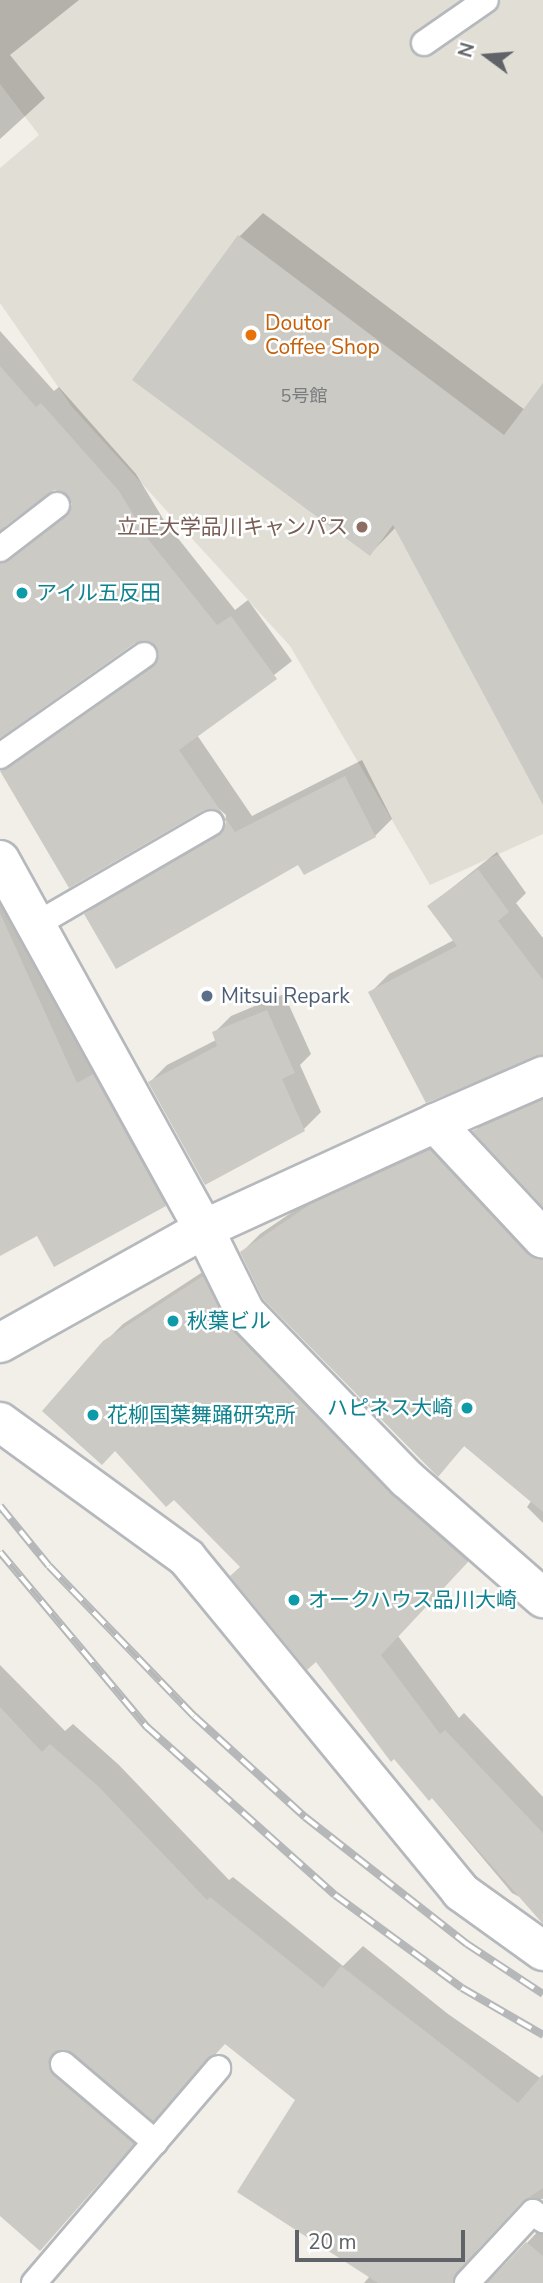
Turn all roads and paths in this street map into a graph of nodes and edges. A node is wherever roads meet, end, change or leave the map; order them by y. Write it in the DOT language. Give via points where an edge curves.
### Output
graph roads {
  1 [pos="486,0"];
  2 [pos="424,43"];
  3 [pos="57,505"];
  4 [pos="0,549"];
  5 [pos="144,655"];
  6 [pos="0,756"];
  7 [pos="211,823"];
  8 [pos="0,860"];
  9 [pos="37,924"];
  10 [pos="543,1076"];
  11 [pos="435,1123"];
  12 [pos="204,1228"];
  13 [pos="543,1240"];
  14 [pos="0,1343"];
  15 [pos="0,1422"];
  16 [pos="543,1598"];
  17 [pos="543,1951"];
  18 [pos="63,2064"];
  19 [pos="218,2068"];
  20 [pos="155,2142"];
  21 [pos="543,2220"];
  22 [pos="34,2283"];
  23 [pos="467,2283"];
  1 -- 2 [label="lane"];
  3 -- 4 [label="lane"];
  5 -- 6 [label="lane"];
  7 -- 9 [label="lane"];
  8 -- 9 [label="street"];
  9 -- 12 [label="street"];
  10 -- 11 [label="street"];
  11 -- 12 [label="street"];
  11 -- 13 [label="street"];
  12 -- 14 [label="street"];
  12 -- 16 [label="street" via="244,1312 306,1380 407,1479"];
  15 -- 17 [label="street" via="187,1558 461,1892"];
  18 -- 20 [label="lane"];
  19 -- 20 [label="lane"];
  20 -- 22 [label="lane"];
  21 -- 23 [label="lane" via="533,2212"];
}
